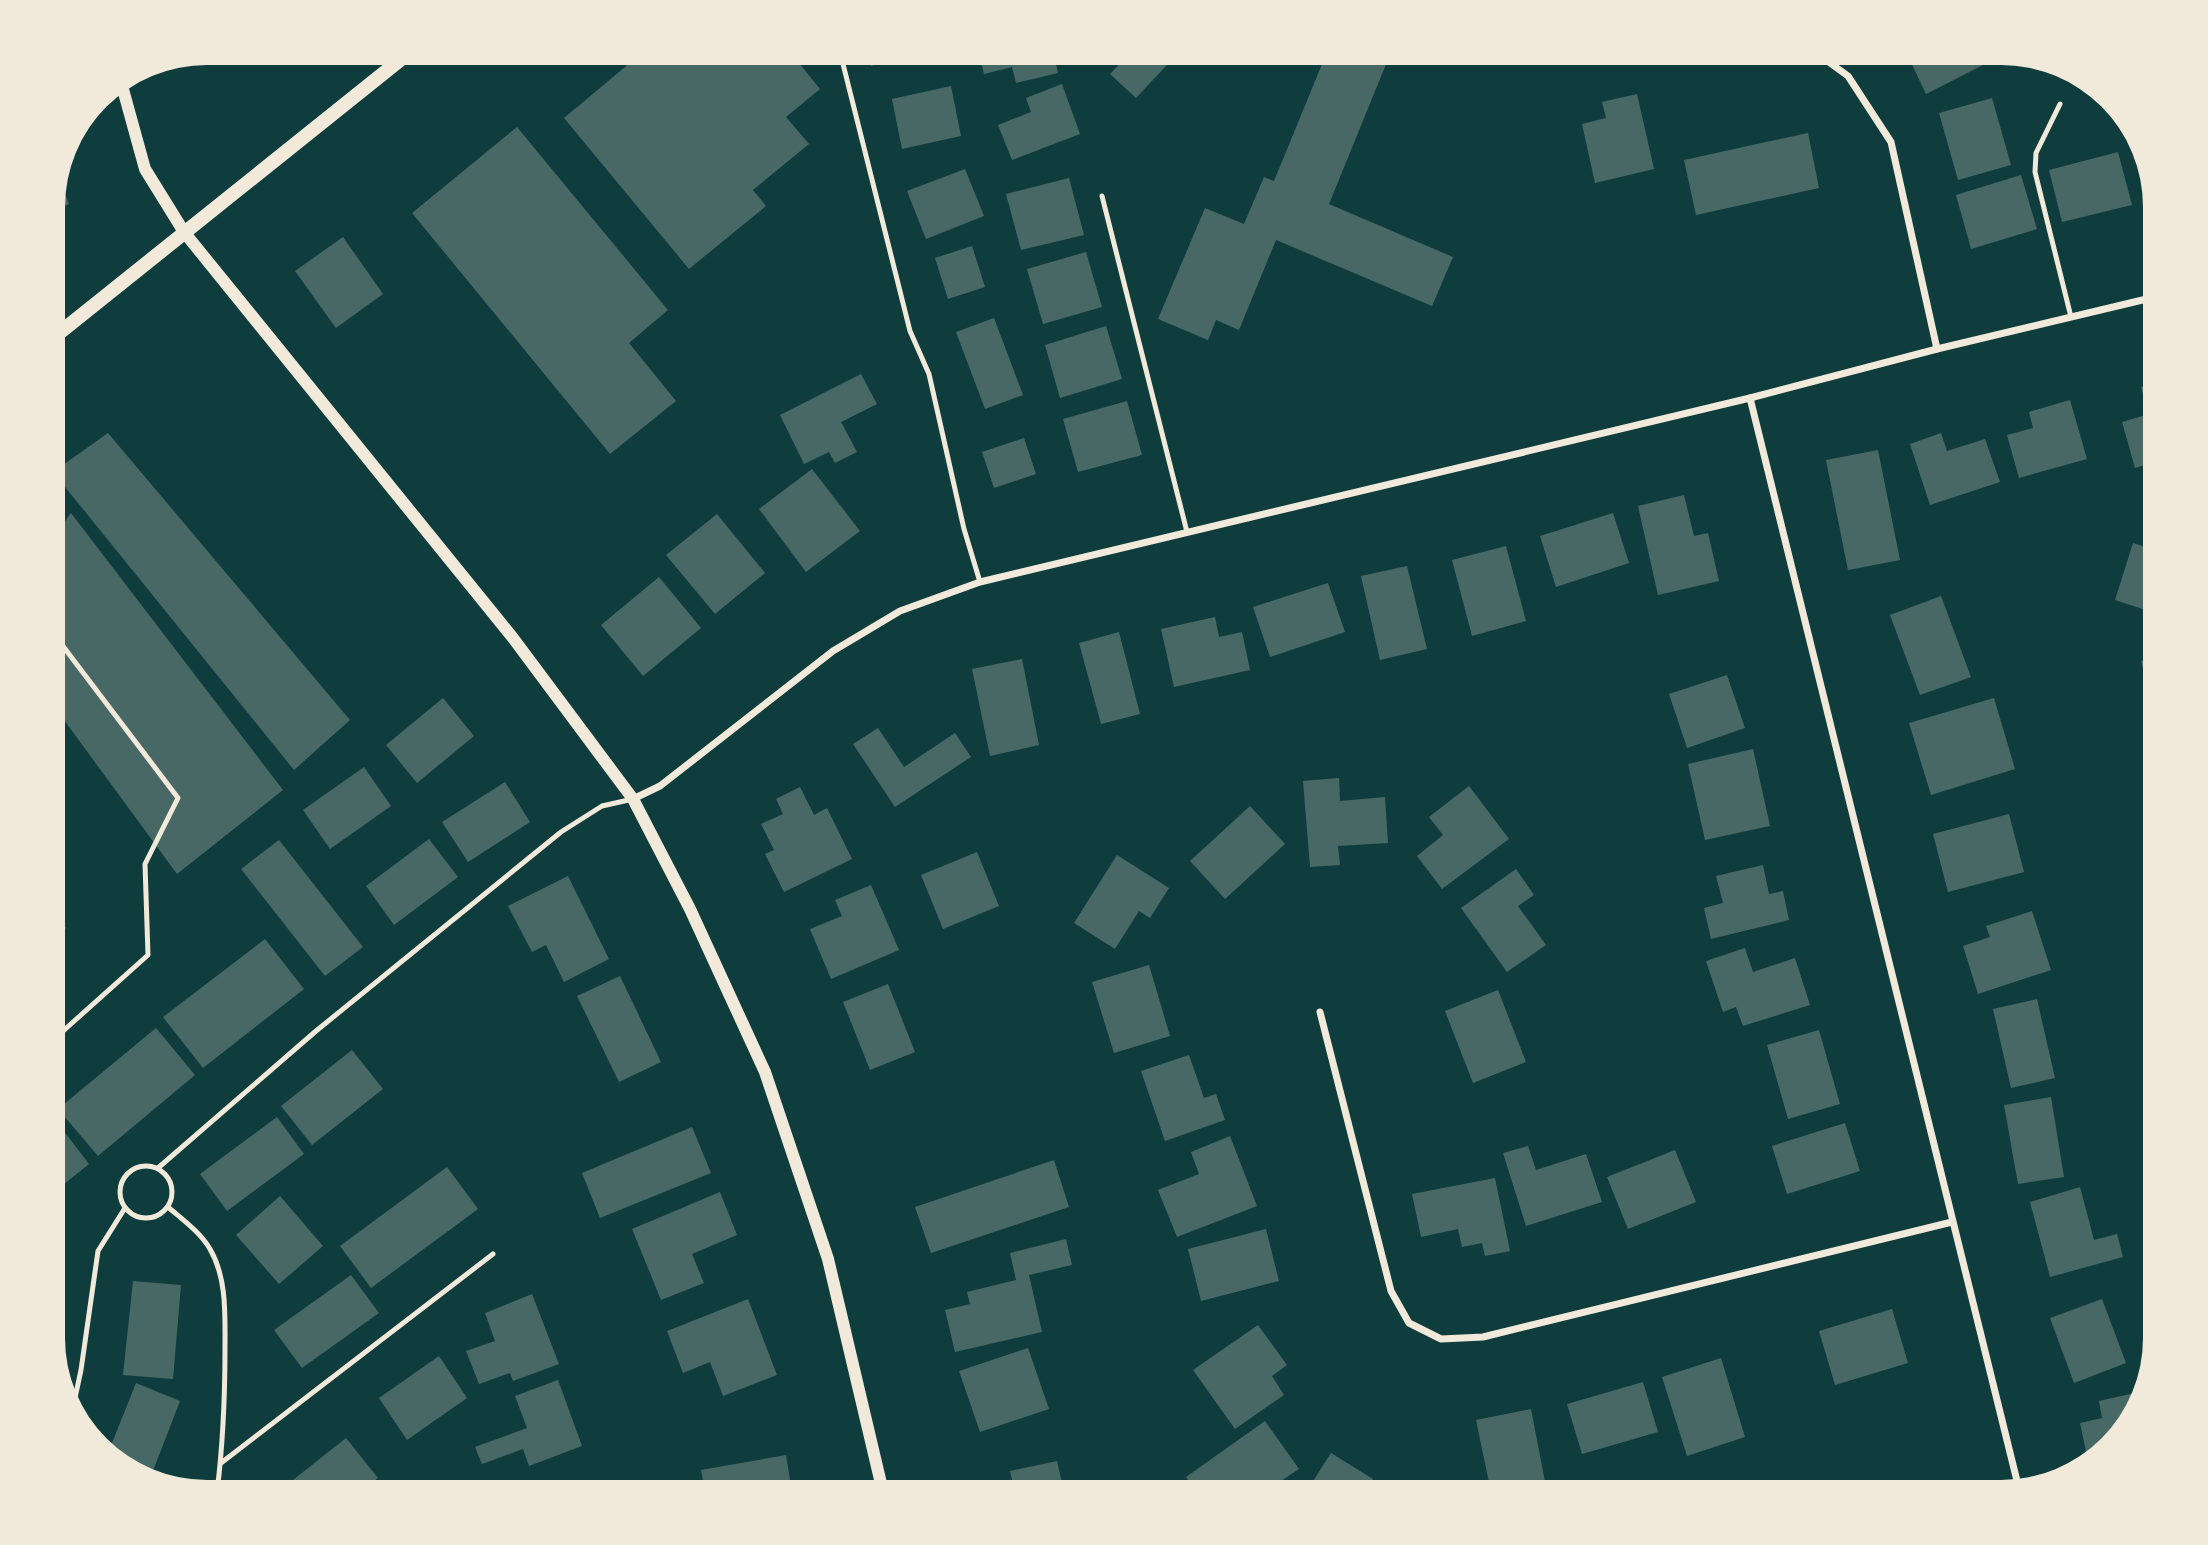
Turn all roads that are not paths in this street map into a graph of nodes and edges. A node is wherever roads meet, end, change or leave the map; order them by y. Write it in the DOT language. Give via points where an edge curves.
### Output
graph roads {
  1 [pos="394,65"];
  2 [pos="843,65"];
  3 [pos="1833,65"];
  4 [pos="124,92"];
  5 [pos="2060,104"];
  6 [pos="1102,195"];
  7 [pos="184,232"];
  8 [pos="2143,301"];
  9 [pos="2071,317"];
  10 [pos="65,328"];
  11 [pos="1937,349"];
  12 [pos="1750,398"];
  13 [pos="1187,533"];
  14 [pos="980,582"];
  15 [pos="65,649"];
  16 [pos="633,799"];
  17 [pos="1320,1012"];
  18 [pos="65,1029"];
  19 [pos="158,1168"];
  20 [pos="168,1207"];
  21 [pos="125,1208"];
  22 [pos="1952,1223"];
  23 [pos="493,1254"];
  24 [pos="76,1393"];
  25 [pos="221,1463"];
  26 [pos="2017,1479"];
  27 [pos="219,1480"];
  28 [pos="880,1480"];
  1 -- 7 [label="main road"];
  2 -- 14 [label="lane" via="910,331 929,374"];
  3 -- 11 [label="street" via="1848,76 1891,142"];
  4 -- 7 [label="street" via="145,169"];
  5 -- 9 [label="lane" via="2036,153 2035,172"];
  6 -- 13 [label="lane"];
  7 -- 10 [label="main road"];
  7 -- 16 [label="street" via="513,638"];
  8 -- 9 [label="street"];
  9 -- 11 [label="street"];
  11 -- 12 [label="street"];
  12 -- 13 [label="street"];
  12 -- 22 [label="street"];
  13 -- 14 [label="street"];
  14 -- 16 [label="street" via="900,611 833,651 660,786"];
  15 -- 18 [label="lane" via="178,798 145,864 149,955"];
  16 -- 19 [label="lane" via="602,806 561,832 316,1031"];
  16 -- 28 [label="street" via="765,1072 828,1259"];
  17 -- 22 [label="street" via="1391,1291 1409,1323 1441,1339 1483,1337"];
  19 -- 20 [label="lane" via="169,1179 173,1193"];
  19 -- 21 [label="lane" via="141,1167 126,1175 119,1191"];
  20 -- 21 [label="lane" via="155,1218 138,1218"];
  20 -- 25 [label="lane" via="210,1249 221,1278 225,1403"];
  21 -- 24 [label="lane" via="98,1251"];
  22 -- 26 [label="street"];
  23 -- 25 [label="lane"];
  25 -- 27 [label="lane"];
}
